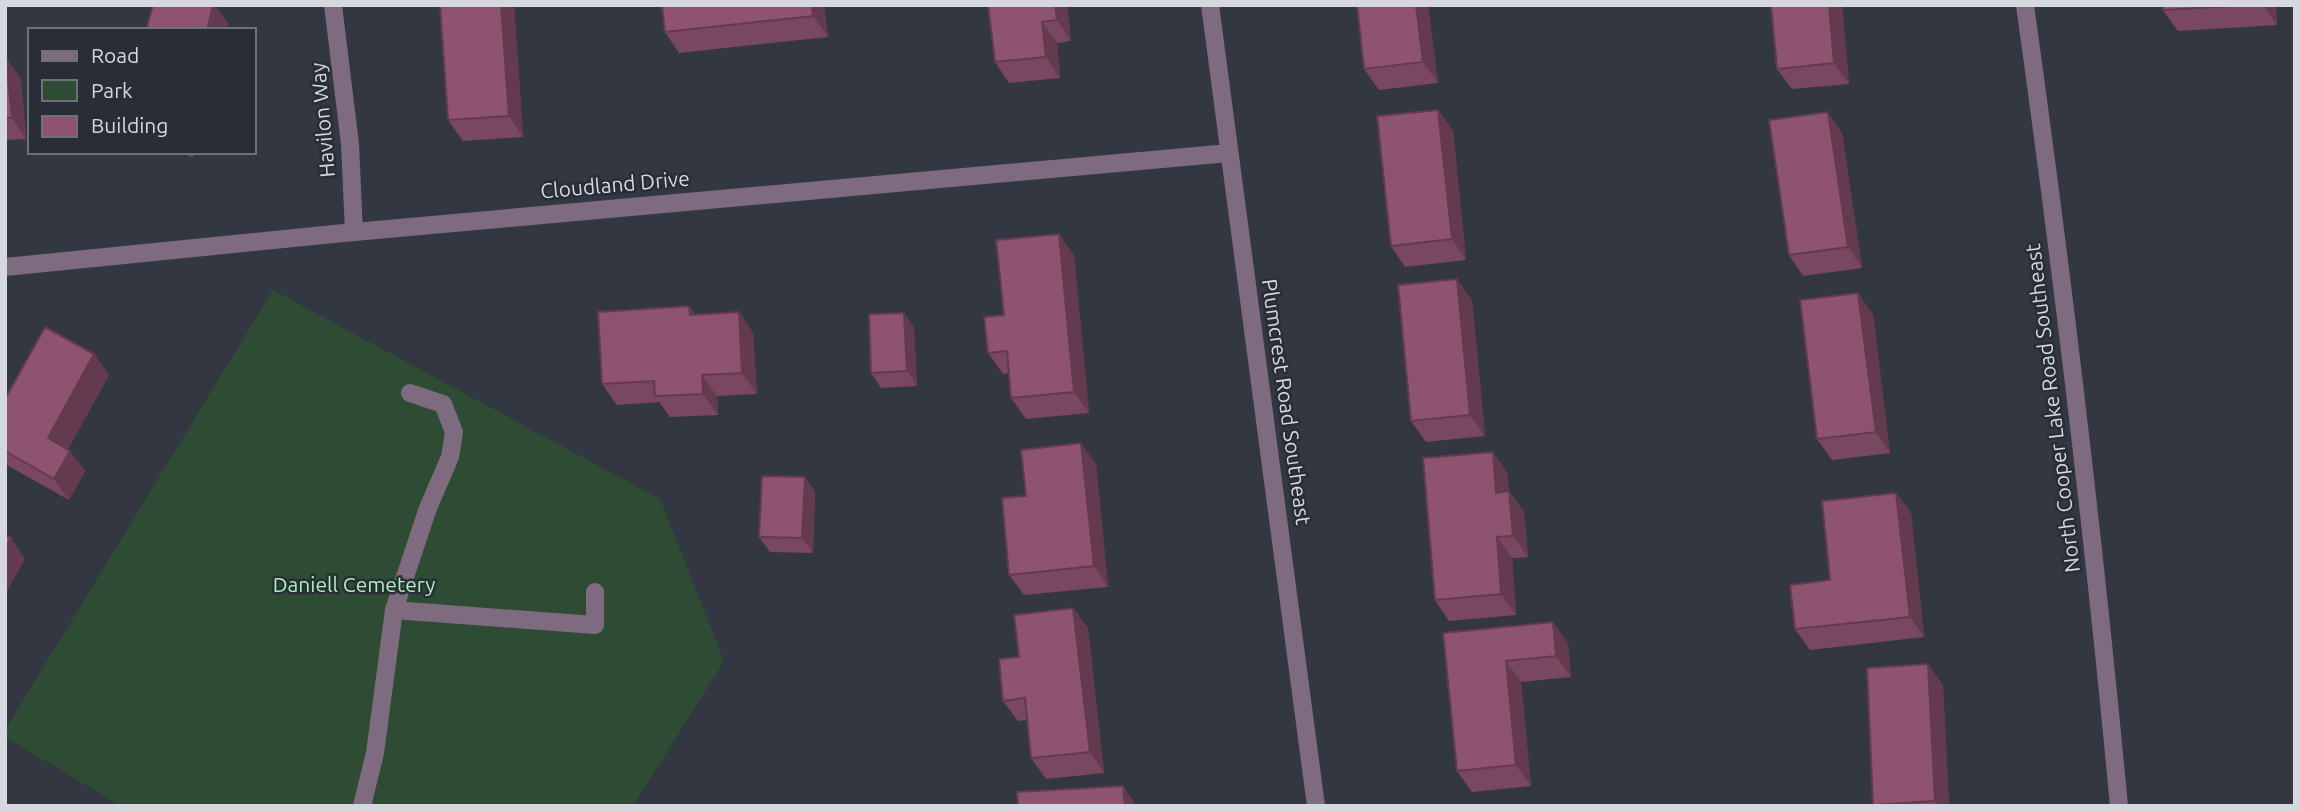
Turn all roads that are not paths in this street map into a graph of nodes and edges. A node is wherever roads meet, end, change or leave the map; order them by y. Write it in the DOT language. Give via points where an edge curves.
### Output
graph roads {
  1 [pos="334,5"];
  2 [pos="1210,5"];
  3 [pos="2025,5"];
  4 [pos="1229,153"];
  5 [pos="354,232"];
  6 [pos="5,267"];
  7 [pos="410,393"];
  8 [pos="595,592"];
  9 [pos="394,610"];
  10 [pos="362,806"];
  11 [pos="1316,806"];
  12 [pos="2119,806"];
  1 -- 5 [label="street, Havilon Way" via="350,144"];
  2 -- 4 [label="street, Plumcrest Road Southeast"];
  3 -- 12 [label="street, North Cooper Lake Road Southeast" via="2083,456"];
  4 -- 5 [label="street, Cloudland Drive"];
  4 -- 11 [label="street, Plumcrest Road Southeast"];
  5 -- 6 [label="street, Cloudland Drive"];
  7 -- 9 [label="street" via="443,404 454,432 450,457"];
  8 -- 9 [label="street" via="595,625"];
  9 -- 10 [label="street" via="375,752"];
}
